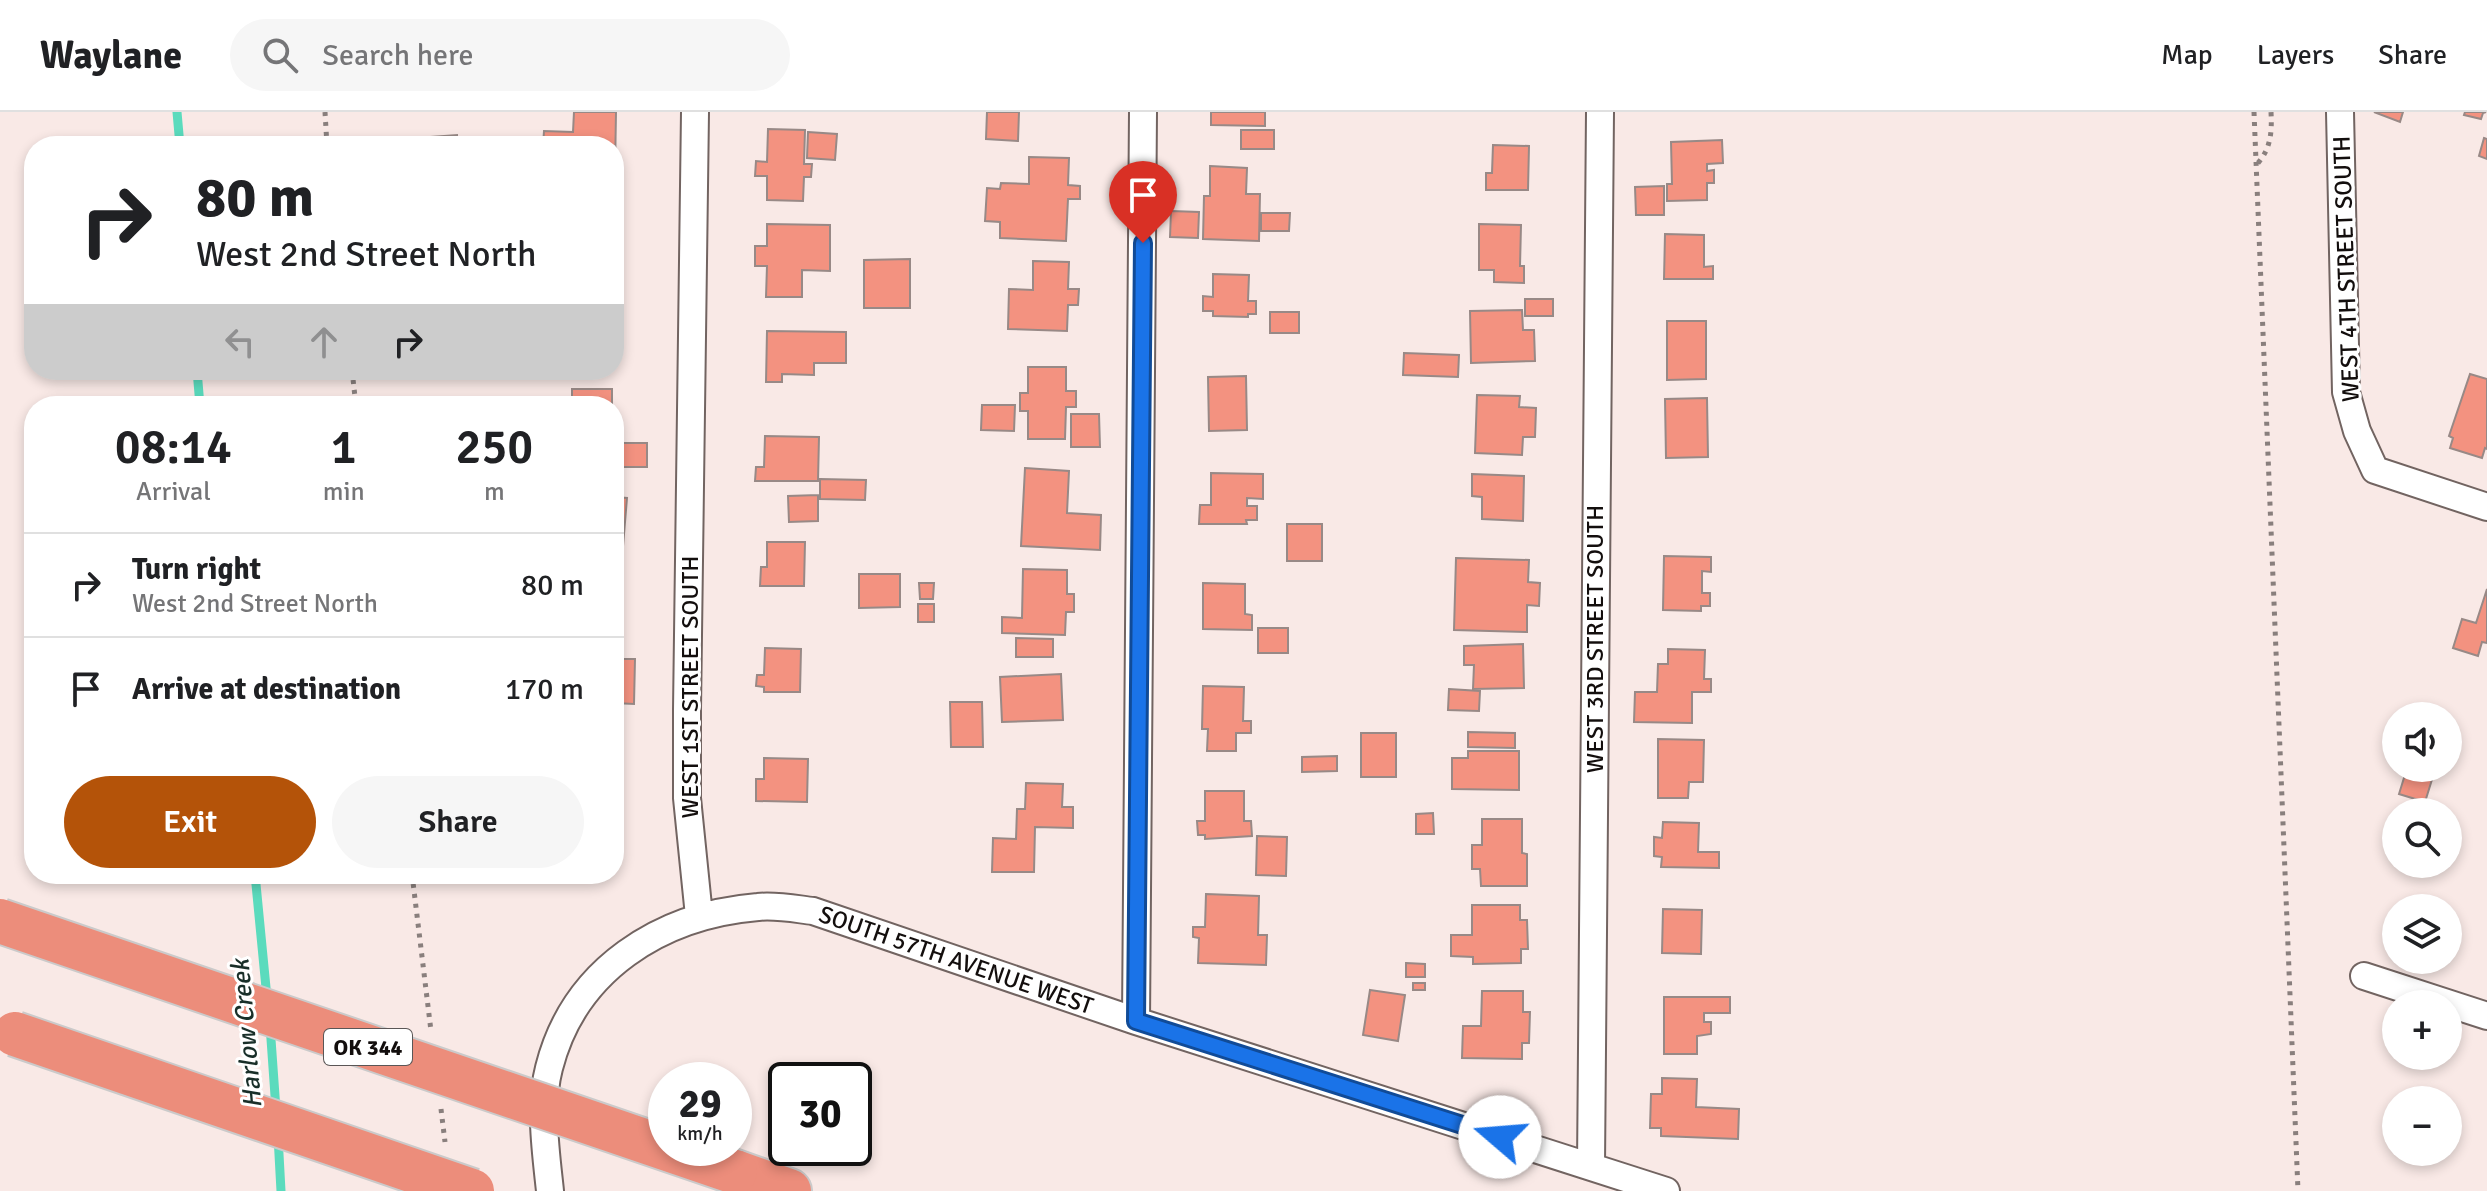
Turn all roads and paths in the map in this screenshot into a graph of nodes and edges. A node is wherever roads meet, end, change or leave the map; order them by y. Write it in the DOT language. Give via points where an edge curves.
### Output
graph roads {
  1 [pos="325,112"];
  2 [pos="695,112"];
  3 [pos="1143,112"];
  4 [pos="1600,112"];
  5 [pos="2254,112"];
  6 [pos="2271,112"];
  7 [pos="2340,112"];
  8 [pos="326,136"];
  9 [pos="2257,164"];
  10 [pos="2487,507"];
  11 [pos="699,916"];
  12 [pos="0,921"];
  13 [pos="2364,976"];
  14 [pos="2487,1016"];
  15 [pos="1136,1021"];
  16 [pos="8,1031"];
  17 [pos="1591,1166"];
  18 [pos="472,1191"];
  19 [pos="550,1191"];
  20 [pos="789,1191"];
  21 [pos="1666,1191"];
  22 [pos="2298,1191"];
  1 -- 8 [label="path"];
  2 -- 11 [label="street, WEST 1ST STREET SOUTH" via="687,798"];
  3 -- 15 [label="street"];
  4 -- 17 [label="street, WEST 3RD STREET SOUTH"];
  5 -- 9 [label="path"];
  6 -- 9 [label="path" via="2272,134"];
  7 -- 10 [label="street, WEST 4TH STREET SOUTH" via="2346,392 2357,431 2375,470"];
  9 -- 22 [label="path"];
  11 -- 15 [label="street, SOUTH 57TH AVENUE WEST" via="761,907 813,911"];
  11 -- 19 [label="street" via="629,949 575,1010 548,1070"];
  12 -- 20 [label="highway, OK 344, bridge"];
  13 -- 14 [label="street"];
  15 -- 17 [label="street, SOUTH 57TH AVENUE WEST"];
  16 -- 18 [label="highway, bridge"];
  17 -- 21 [label="street, SOUTH 57TH AVENUE WEST"];
}
